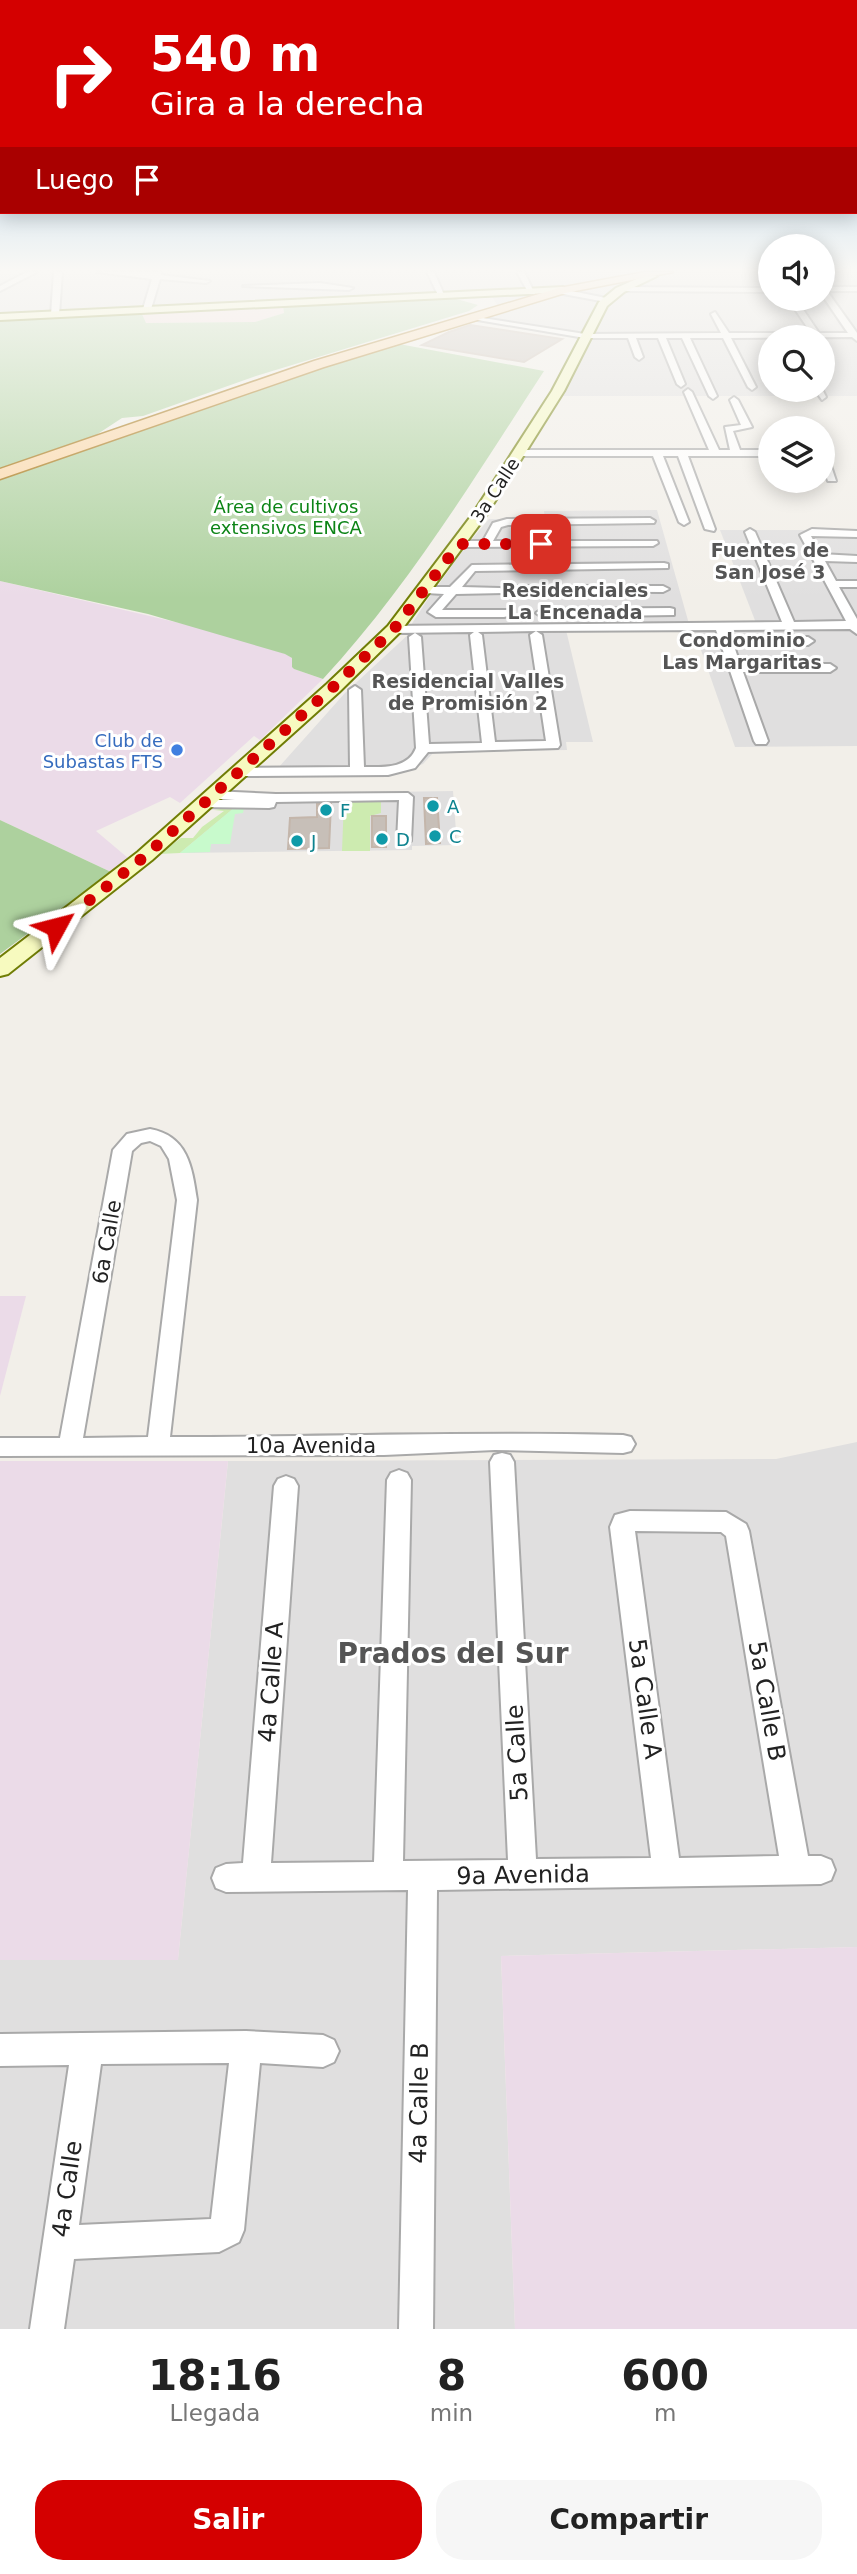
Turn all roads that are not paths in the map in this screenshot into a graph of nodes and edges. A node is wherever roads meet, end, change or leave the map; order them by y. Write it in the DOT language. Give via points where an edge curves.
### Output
graph roads {
  1 [pos="263,381"];
  2 [pos="563,381"];
  3 [pos="682,381"];
  4 [pos="706,381"];
  5 [pos="749,381"];
  6 [pos="752,387"];
  7 [pos="713,396"];
  8 [pos="734,400"];
  9 [pos="518,453"];
  10 [pos="657,453"];
  11 [pos="682,453"];
  12 [pos="715,453"];
  13 [pos="736,453"];
  14 [pos="758,453"];
  15 [pos="0,474"];
  16 [pos="650,521"];
  17 [pos="684,522"];
  18 [pos="710,528"];
  19 [pos="750,532"];
  20 [pos="857,534"];
  21 [pos="653,543"];
  22 [pos="459,544"];
  23 [pos="486,544"];
  24 [pos="817,557"];
  25 [pos="857,559"];
  26 [pos="664,566"];
  27 [pos="832,584"];
  28 [pos="857,584"];
  29 [pos="515,589"];
  30 [pos="539,589"];
  31 [pos="663,589"];
  32 [pos="425,590"];
  33 [pos="454,591"];
  34 [pos="500,591"];
  35 [pos="670,612"];
  36 [pos="504,613"];
  37 [pos="542,613"];
  38 [pos="854,620"];
  39 [pos="790,626"];
  40 [pos="721,627"];
  41 [pos="394,629"];
  42 [pos="540,631"];
  43 [pos="476,635"];
  44 [pos="415,637"];
  45 [pos="808,641"];
  46 [pos="727,642"];
  47 [pos="830,667"];
  48 [pos="737,668"];
  49 [pos="355,690"];
  50 [pos="761,741"];
  51 [pos="423,748"];
  52 [pos="489,748"];
  53 [pos="243,769"];
  54 [pos="357,771"];
  55 [pos="209,800"];
  56 [pos="404,841"];
  57 [pos="0,969"];
  58 [pos="622,1444"];
  59 [pos="158,1446"];
  60 [pos="0,1447"];
  61 [pos="70,1447"];
  62 [pos="502,1462"];
  63 [pos="399,1480"];
  64 [pos="286,1486"];
  65 [pos="622,1527"];
  66 [pos="808,1870"];
  67 [pos="667,1872"];
  68 [pos="523,1875"];
  69 [pos="388,1877"];
  70 [pos="422,1877"];
  71 [pos="226,1878"];
  72 [pos="256,1878"];
  73 [pos="246,2047"];
  74 [pos="0,2050"];
  75 [pos="87,2050"];
  76 [pos="323,2051"];
  77 [pos="59,2243"];
  78 [pos="47,2329"];
  79 [pos="416,2329"];
  1 -- 15 [label="main road"];
  2 -- 9 [label="main road, 3a Calle"];
  3 -- 12 [label="street"];
  4 -- 7 [label="street"];
  5 -- 6 [label="street"];
  8 -- 13 [label="street" via="747,427 728,429"];
  9 -- 10 [label="street"];
  9 -- 22 [label="main road, 3a Calle"];
  10 -- 11 [label="street"];
  10 -- 17 [label="street"];
  11 -- 12 [label="street"];
  11 -- 18 [label="street"];
  12 -- 13 [label="street"];
  13 -- 14 [label="street"];
  16 -- 23 [label="street" via="507,522 497,525"];
  19 -- 39 [label="street"];
  20 -- 24 [label="street" via="807,533"];
  21 -- 23 [label="street"];
  22 -- 23 [label="street"];
  22 -- 32 [label="main road, 3a Calle"];
  24 -- 25 [label="street"];
  24 -- 27 [label="street"];
  26 -- 33 [label="street" via="472,568"];
  27 -- 28 [label="street"];
  27 -- 38 [label="street"];
  29 -- 30 [label="street"];
  30 -- 31 [label="street"];
  30 -- 37 [label="street"];
  32 -- 33 [label="street"];
  32 -- 41 [label="main road, 3a Calle"];
  33 -- 34 [label="street"];
  33 -- 36 [label="street" via="434,611"];
  35 -- 37 [label="street"];
  37 -- 42 [label="street"];
  38 -- 39 [label="street"];
  39 -- 40 [label="street"];
  40 -- 42 [label="street"];
  40 -- 46 [label="street"];
  41 -- 42 [label="street"];
  41 -- 53 [label="main road, 3a Calle"];
  42 -- 52 [label="street" via="554,743 549,747"];
  43 -- 52 [label="street"];
  44 -- 51 [label="street"];
  45 -- 46 [label="street"];
  46 -- 48 [label="street"];
  47 -- 48 [label="street"];
  48 -- 50 [label="street"];
  49 -- 54 [label="street"];
  51 -- 52 [label="street"];
  51 -- 54 [label="street" via="421,757 402,768"];
  53 -- 54 [label="street"];
  53 -- 55 [label="main road, 3a Calle"];
  55 -- 56 [label="street" via="403,796"];
  55 -- 57 [label="main road, 3a Calle"];
  58 -- 59 [label="street, 10a Avenida" via="495,1441"];
  59 -- 61 [label="street, 10a Avenida"];
  59 -- 61 [label="street, 6a Calle" via="187,1200 183,1174 170,1144 152,1135 136,1137 123,1150"];
  60 -- 61 [label="street, 10a Avenida"];
  62 -- 68 [label="street, 5a Calle"];
  63 -- 69 [label="street"];
  64 -- 72 [label="street, 4a Calle A"];
  65 -- 66 [label="street, 5a Calle B" via="630,1521 726,1522 737,1531"];
  65 -- 67 [label="street, 5a Calle A"];
  66 -- 67 [label="street, 9a Avenida"];
  67 -- 68 [label="street, 9a Avenida"];
  68 -- 70 [label="street, 9a Avenida"];
  69 -- 70 [label="street, 9a Avenida"];
  69 -- 72 [label="street, 9a Avenida"];
  70 -- 79 [label="street, 4a Calle B"];
  71 -- 72 [label="street, 9a Avenida"];
  73 -- 75 [label="street"];
  73 -- 76 [label="street"];
  73 -- 77 [label="street" via="227,2230 219,2235"];
  74 -- 75 [label="street"];
  75 -- 77 [label="street, 4a Calle"];
  77 -- 78 [label="street, 4a Calle"];
}
